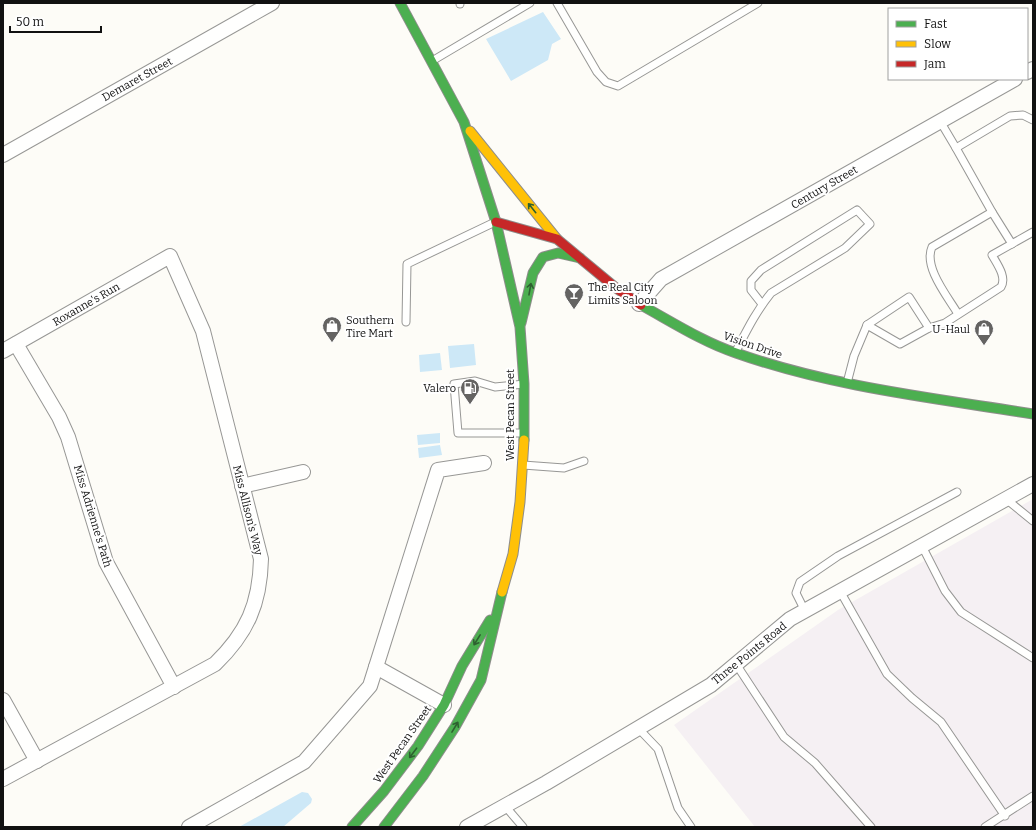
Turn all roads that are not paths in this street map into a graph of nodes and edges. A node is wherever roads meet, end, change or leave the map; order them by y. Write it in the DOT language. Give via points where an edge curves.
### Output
graph roads {
  1 [pos="272,3"];
  2 [pos="400,3"];
  3 [pos="530,3"];
  4 [pos="557,3"];
  5 [pos="758,3"];
  6 [pos="432,61"];
  7 [pos="1013,80"];
  8 [pos="1033,120"];
  9 [pos="940,121"];
  10 [pos="464,122"];
  11 [pos="956,148"];
  12 [pos="3,155"];
  13 [pos="992,212"];
  14 [pos="496,222"];
  15 [pos="1033,232"];
  16 [pos="557,239"];
  17 [pos="1012,244"];
  18 [pos="170,256"];
  19 [pos="580,258"];
  20 [pos="639,304"];
  21 [pos="762,304"];
  22 [pos="958,314"];
  23 [pos="406,322"];
  24 [pos="867,325"];
  25 [pos="520,327"];
  26 [pos="928,328"];
  27 [pos="16,344"];
  28 [pos="3,351"];
  29 [pos="735,353"];
  30 [pos="524,384"];
  31 [pos="847,384"];
  32 [pos="1033,414"];
  33 [pos="524,433"];
  34 [pos="584,461"];
  35 [pos="484,463"];
  36 [pos="522,465"];
  37 [pos="302,472"];
  38 [pos="1033,484"];
  39 [pos="242,486"];
  40 [pos="957,492"];
  41 [pos="1006,499"];
  42 [pos="1033,521"];
  43 [pos="922,546"];
  44 [pos="840,591"];
  45 [pos="498,607"];
  46 [pos="805,611"];
  47 [pos="1033,658"];
  48 [pos="736,664"];
  49 [pos="376,667"];
  50 [pos="174,687"];
  51 [pos="3,700"];
  52 [pos="444,705"];
  53 [pos="638,728"];
  54 [pos="37,760"];
  55 [pos="3,779"];
  56 [pos="1033,796"];
  57 [pos="505,806"];
  58 [pos="1005,816"];
  59 [pos="475,825"];
  60 [pos="189,827"];
  61 [pos="352,827"];
  62 [pos="384,827"];
  63 [pos="523,827"];
  64 [pos="691,827"];
  65 [pos="871,827"];
  66 [pos="985,827"];
  1 -- 12 [label="street, Demaret Street"];
  2 -- 6 [label="main road"];
  3 -- 6 [label="lane"];
  4 -- 5 [label="lane" via="597,72 606,82 618,86"];
  6 -- 10 [label="main road"];
  7 -- 9 [label="street, Century Street"];
  8 -- 11 [label="lane" via="1023,115 1010,116"];
  9 -- 11 [label="lane"];
  9 -- 20 [label="street, Century Street" via="661,280"];
  10 -- 14 [label="main road, West Pecan Street"];
  16 -- 10 [label="main road, one-way"];
  11 -- 13 [label="lane"];
  13 -- 17 [label="lane"];
  13 -- 22 [label="lane" via="932,247 931,267"];
  14 -- 16 [label="main road, Vision Drive"];
  14 -- 23 [label="lane" via="407,264"];
  14 -- 25 [label="main road, West Pecan Street"];
  15 -- 17 [label="lane"];
  16 -- 19 [label="main road, Vision Drive"];
  17 -- 22 [label="lane" via="992,255 1003,277 1001,287"];
  18 -- 27 [label="street, Roxanne's Run"];
  18 -- 39 [label="street, Miss Allison's Way" via="203,331"];
  19 -- 20 [label="main road, Vision Drive"];
  25 -- 19 [label="main road, one-way" via="532,273 543,256 558,253"];
  20 -- 29 [label="main road, Vision Drive"];
  21 -- 21 [label="lane" via="771,293 845,248 870,224 856,210 761,270 751,281 751,290"];
  21 -- 29 [label="lane"];
  22 -- 26 [label="lane" via="945,323"];
  24 -- 26 [label="lane" via="900,344"];
  24 -- 26 [label="lane" via="909,297"];
  24 -- 31 [label="lane" via="854,356"];
  25 -- 30 [label="main road, West Pecan Street"];
  27 -- 28 [label="street, Roxanne's Run"];
  27 -- 50 [label="street, Miss Adrienne's Path" via="68,437 106,562"];
  29 -- 31 [label="main road, Vision Drive"];
  30 -- 33 [label="main road, West Pecan Street"];
  30 -- 33 [label="lane" via="495,387 475,380 454,384 458,433"];
  31 -- 32 [label="main road, Vision Drive"];
  33 -- 36 [label="main road, West Pecan Street"];
  34 -- 36 [label="lane" via="564,468"];
  35 -- 49 [label="street" via="438,470"];
  36 -- 45 [label="main road, West Pecan Street" via="513,554"];
  37 -- 39 [label="street"];
  38 -- 41 [label="street, Three Points Road"];
  39 -- 50 [label="street, Miss Allison's Way" via="261,559 258,593 254,606 244,630 231,648 211,666"];
  40 -- 46 [label="lane" via="838,556 800,582 796,592"];
  41 -- 42 [label="lane"];
  41 -- 43 [label="street, Three Points Road"];
  43 -- 44 [label="street, Three Points Road"];
  43 -- 47 [label="lane" via="946,591 961,612"];
  44 -- 46 [label="street, Three Points Road"];
  44 -- 58 [label="lane" via="887,674 941,722"];
  45 -- 52 [label="main road, West Pecan Street, one-way" via="462,666"];
  62 -- 45 [label="main road, West Pecan Street, one-way" via="423,776 455,727 481,680"];
  46 -- 48 [label="street, Three Points Road" via="790,619"];
  48 -- 53 [label="street, Three Points Road" via="711,685"];
  48 -- 65 [label="lane" via="784,737 815,763"];
  49 -- 52 [label="street"];
  49 -- 60 [label="street" via="370,686 304,762"];
  50 -- 54 [label="street, Miss Allison's Way"];
  51 -- 54 [label="street"];
  52 -- 61 [label="main road, West Pecan Street, one-way" via="397,774"];
  53 -- 57 [label="street, Three Points Road"];
  53 -- 64 [label="lane" via="658,749 678,808"];
  54 -- 55 [label="street, Miss Allison's Way"];
  56 -- 58 [label="lane"];
  57 -- 59 [label="street, Three Points Road"];
  57 -- 63 [label="lane"];
  58 -- 66 [label="lane"];
}
